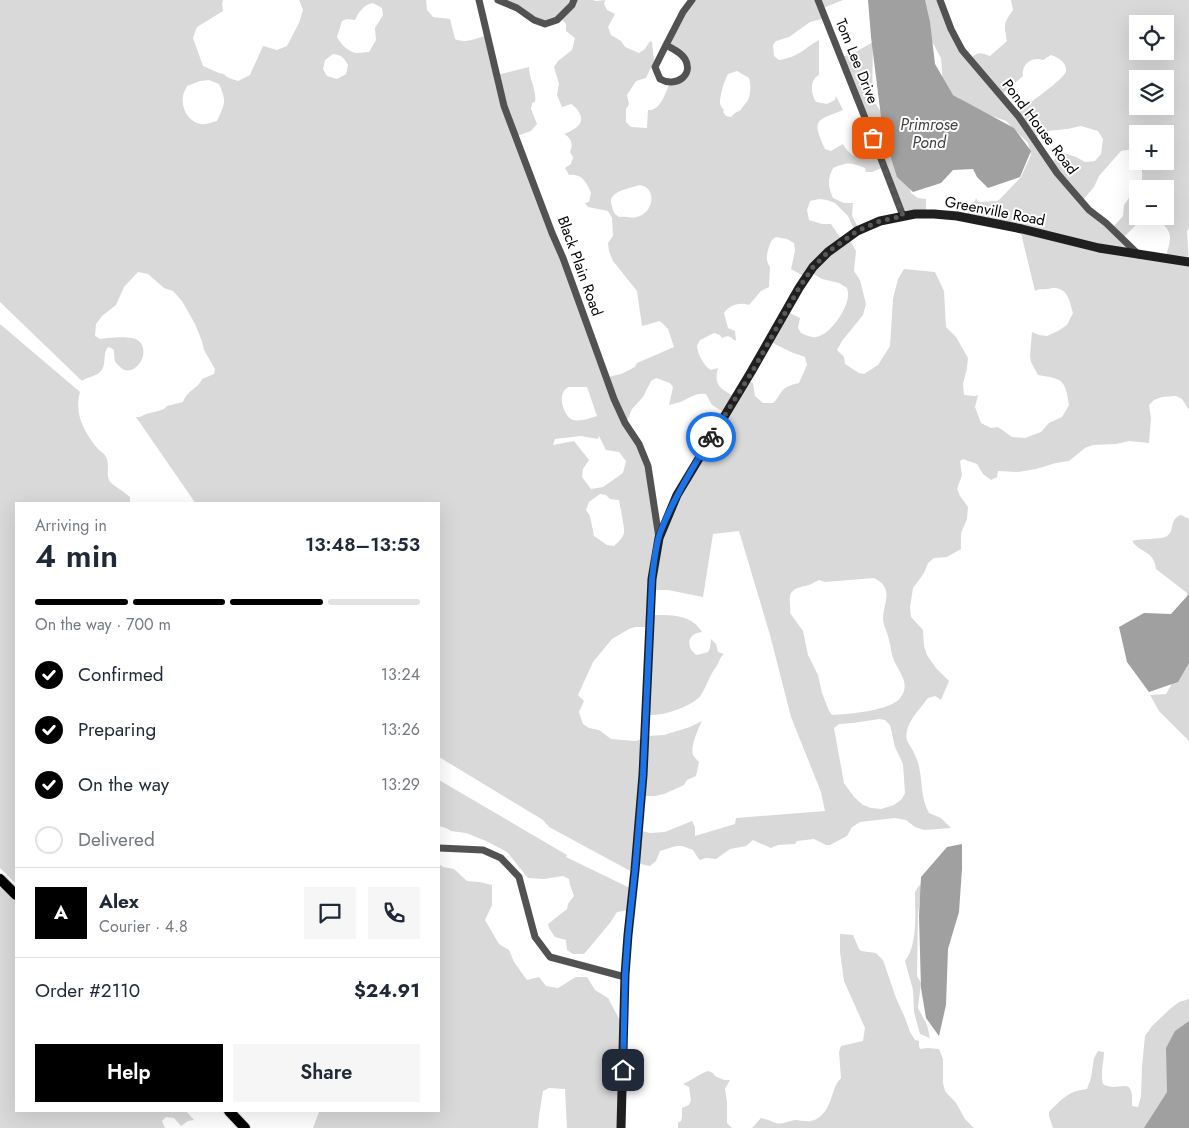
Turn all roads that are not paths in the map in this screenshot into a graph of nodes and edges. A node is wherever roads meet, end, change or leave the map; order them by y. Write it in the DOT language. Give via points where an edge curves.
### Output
graph roads {
  1 [pos="479,0"];
  2 [pos="498,0"];
  3 [pos="574,0"];
  4 [pos="692,0"];
  5 [pos="818,0"];
  6 [pos="940,0"];
  7 [pos="666,45"];
  8 [pos="903,216"];
  9 [pos="1139,254"];
  10 [pos="1189,262"];
  11 [pos="659,538"];
  12 [pos="440,848"];
  13 [pos="0,879"];
  14 [pos="15,894"];
  15 [pos="625,977"];
  16 [pos="230,1112"];
  17 [pos="245,1128"];
  18 [pos="621,1128"];
  1 -- 11 [label="street, Black Plain Road" via="504,106 614,399 648,466"];
  2 -- 3 [label="street" via="544,24 558,20"];
  4 -- 7 [label="street"];
  5 -- 8 [label="street, Tom Lee Drive"];
  6 -- 9 [label="street, Pond House Road" via="962,50 1019,117 1057,173 1089,210"];
  7 -- 7 [label="street" via="655,67 660,79 667,82 682,80 686,61"];
  8 -- 9 [label="main road, Greenville Road" via="956,216"];
  8 -- 11 [label="main road, Greenville Road" via="857,231 813,267 677,495"];
  9 -- 10 [label="main road, Greenville Road"];
  11 -- 15 [label="main road, Greenville Road" via="652,579 643,775"];
  12 -- 15 [label="street" via="483,850 501,858 519,877 535,937 550,957"];
  13 -- 14 [label="main road"];
  15 -- 18 [label="main road, Greenville Road"];
  16 -- 17 [label="main road"];
}
